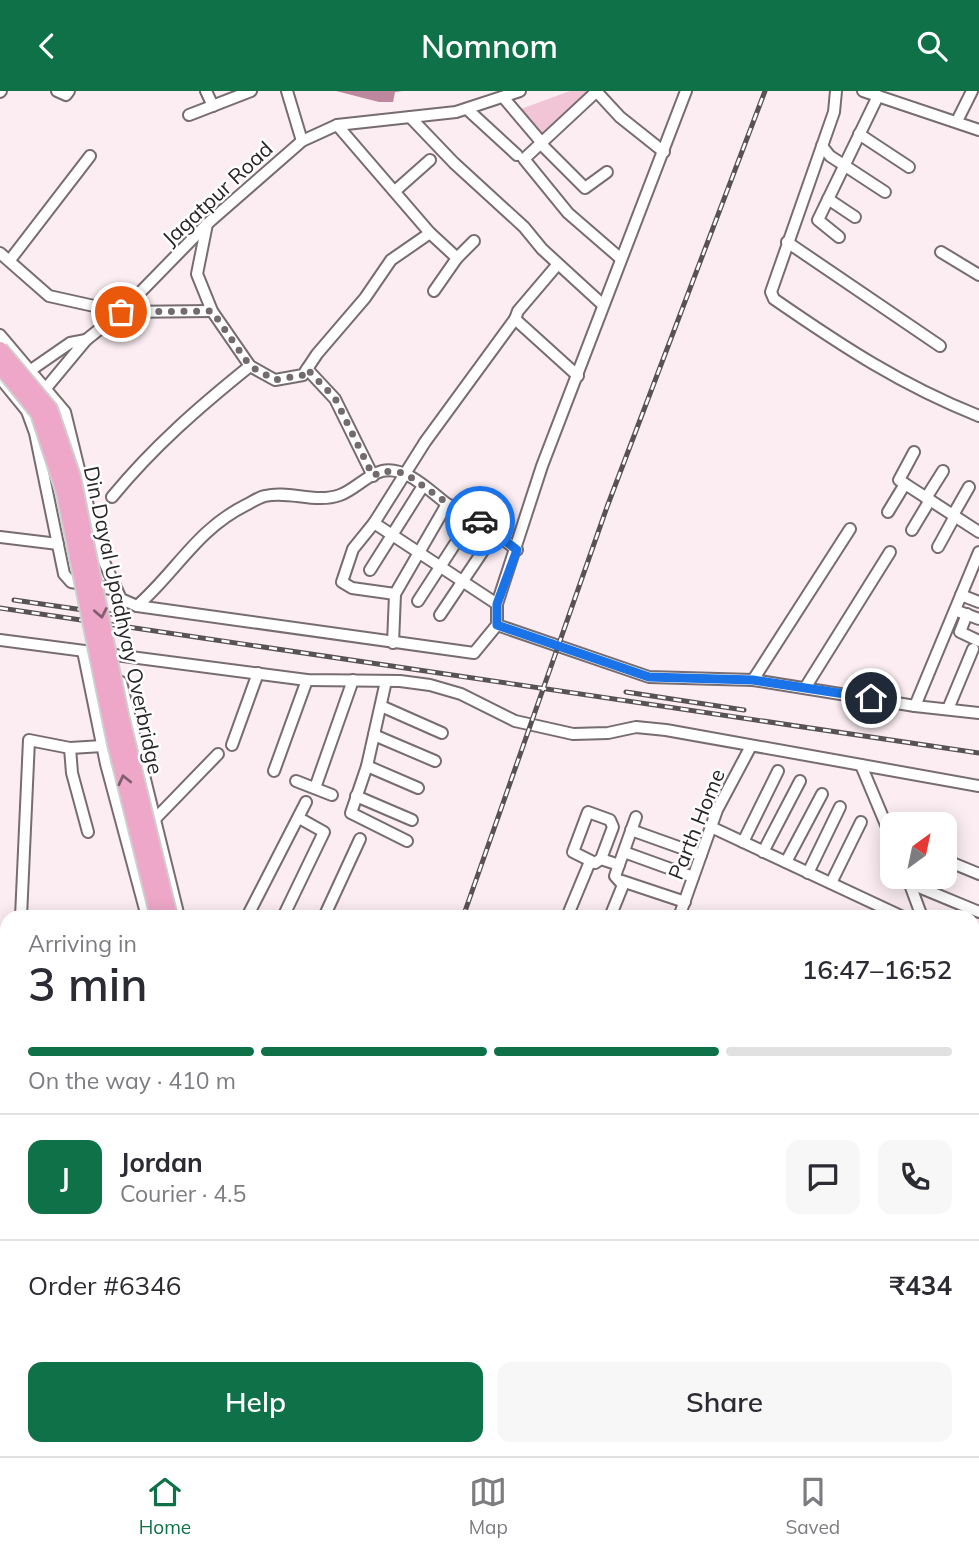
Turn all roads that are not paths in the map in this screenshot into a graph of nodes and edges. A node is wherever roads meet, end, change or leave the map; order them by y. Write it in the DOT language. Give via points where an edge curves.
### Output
graph roads {
  1 [pos="57,91"];
  2 [pos="69,91"];
  3 [pos="206,91"];
  4 [pos="251,91"];
  5 [pos="287,91"];
  6 [pos="520,91"];
  7 [pos="596,91"];
  8 [pos="686,91"];
  9 [pos="836,91"];
  10 [pos="863,91"];
  11 [pos="972,91"];
  12 [pos="878,96"];
  13 [pos="503,97"];
  14 [pos="213,106"];
  15 [pos="467,109"];
  16 [pos="189,115"];
  17 [pos="410,117"];
  18 [pos="957,121"];
  19 [pos="337,125"];
  20 [pos="979,130"];
  21 [pos="859,134"];
  22 [pos="302,141"];
  23 [pos="541,143"];
  24 [pos="822,146"];
  25 [pos="664,152"];
  26 [pos="517,155"];
  27 [pos="90,156"];
  28 [pos="430,160"];
  29 [pos="845,163"];
  30 [pos="909,167"];
  31 [pos="607,172"];
  32 [pos="395,191"];
  33 [pos="885,192"];
  34 [pos="828,199"];
  35 [pos="855,217"];
  36 [pos="207,224"];
  37 [pos="430,233"];
  38 [pos="839,237"];
  39 [pos="474,241"];
  40 [pos="787,242"];
  41 [pos="941,252"];
  42 [pos="0,253"];
  43 [pos="620,257"];
  44 [pos="457,258"];
  45 [pos="10,260"];
  46 [pos="558,264"];
  47 [pos="979,275"];
  48 [pos="435,291"];
  49 [pos="602,305"];
  50 [pos="212,311"];
  51 [pos="121,312"];
  52 [pos="515,319"];
  53 [pos="0,335"];
  54 [pos="86,340"];
  55 [pos="940,346"];
  56 [pos="0,349"];
  57 [pos="0,366"];
  58 [pos="250,366"];
  59 [pos="307,369"];
  60 [pos="31,370"];
  61 [pos="578,376"];
  62 [pos="0,378"];
  63 [pos="46,386"];
  64 [pos="27,411"];
  65 [pos="979,416"];
  66 [pos="915,452"];
  67 [pos="943,471"];
  68 [pos="405,473"];
  69 [pos="373,476"];
  70 [pos="905,484"];
  71 [pos="423,486"];
  72 [pos="969,487"];
  73 [pos="112,497"];
  74 [pos="928,499"];
  75 [pos="447,503"];
  76 [pos="888,512"];
  77 [pos="954,515"];
  78 [pos="473,516"];
  79 [pos="374,523"];
  80 [pos="850,529"];
  81 [pos="912,530"];
  82 [pos="979,531"];
  83 [pos="495,533"];
  84 [pos="392,535"];
  85 [pos="0,537"];
  86 [pos="58,544"];
  87 [pos="938,547"];
  88 [pos="517,550"];
  89 [pos="419,552"];
  90 [pos="890,552"];
  91 [pos="978,559"];
  92 [pos="439,566"];
  93 [pos="370,571"];
  94 [pos="463,582"];
  95 [pos="117,590"];
  96 [pos="395,594"];
  97 [pos="961,595"];
  98 [pos="418,601"];
  99 [pos="979,603"];
  100 [pos="497,604"];
  101 [pos="137,606"];
  102 [pos="955,610"];
  103 [pos="967,614"];
  104 [pos="440,615"];
  105 [pos="979,619"];
  106 [pos="497,625"];
  107 [pos="0,640"];
  108 [pos="393,643"];
  109 [pos="976,645"];
  110 [pos="83,652"];
  111 [pos="114,656"];
  112 [pos="258,673"];
  113 [pos="307,680"];
  114 [pos="354,680"];
  115 [pos="753,680"];
  116 [pos="386,681"];
  117 [pos="805,688"];
  118 [pos="380,706"];
  119 [pos="915,706"];
  120 [pos="948,709"];
  121 [pos="979,713"];
  122 [pos="442,733"];
  123 [pos="374,735"];
  124 [pos="232,745"];
  125 [pos="103,746"];
  126 [pos="751,746"];
  127 [pos="70,748"];
  128 [pos="218,754"];
  129 [pos="435,761"];
  130 [pos="861,765"];
  131 [pos="367,766"];
  132 [pos="274,771"];
  133 [pos="778,771"];
  134 [pos="296,781"];
  135 [pos="800,781"];
  136 [pos="979,786"];
  137 [pos="315,788"];
  138 [pos="418,788"];
  139 [pos="822,794"];
  140 [pos="332,795"];
  141 [pos="356,796"];
  142 [pos="306,802"];
  143 [pos="840,807"];
  144 [pos="881,812"];
  145 [pos="636,817"];
  146 [pos="299,818"];
  147 [pos="155,819"];
  148 [pos="412,820"];
  149 [pos="861,823"];
  150 [pos="122,825"];
  151 [pos="711,827"];
  152 [pos="631,830"];
  153 [pos="89,832"];
  154 [pos="359,839"];
  155 [pos="407,841"];
  156 [pos="743,842"];
  157 [pos="624,852"];
  158 [pos="763,852"];
  159 [pos="701,856"];
  160 [pos="601,859"];
  161 [pos="786,862"];
  162 [pos="589,864"];
  163 [pos="619,865"];
  164 [pos="957,865"];
  165 [pos="808,873"];
  166 [pos="979,874"];
  167 [pos="694,877"];
  168 [pos="622,881"];
  169 [pos="831,883"];
  170 [pos="911,889"];
  171 [pos="928,889"];
  172 [pos="685,902"];
  173 [pos="21,910"];
  174 [pos="145,910"];
  175 [pos="156,910"];
  176 [pos="168,910"];
  177 [pos="177,910"];
  178 [pos="251,910"];
  179 [pos="286,910"];
  180 [pos="327,910"];
  181 [pos="570,910"];
  182 [pos="612,910"];
  183 [pos="682,910"];
  184 [pos="884,910"];
  185 [pos="919,910"];
  186 [pos="975,910"];
  1 -- 2 [label="street" via="66,95"];
  3 -- 14 [label="street"];
  4 -- 14 [label="street"];
  5 -- 22 [label="street, Jagatpur Road"];
  6 -- 13 [label="street"];
  7 -- 23 [label="street"];
  7 -- 25 [label="street"];
  8 -- 25 [label="street"];
  9 -- 24 [label="street"];
  10 -- 12 [label="street"];
  11 -- 18 [label="street"];
  12 -- 18 [label="street"];
  12 -- 21 [label="street"];
  13 -- 15 [label="street"];
  13 -- 23 [label="street"];
  14 -- 16 [label="street"];
  15 -- 17 [label="street"];
  15 -- 26 [label="street"];
  17 -- 19 [label="street"];
  17 -- 46 [label="street"];
  18 -- 20 [label="street"];
  19 -- 22 [label="street"];
  19 -- 32 [label="street"];
  21 -- 29 [label="street"];
  21 -- 30 [label="street"];
  22 -- 36 [label="street, Jagatpur Road"];
  23 -- 31 [label="street" via="585,188"];
  23 -- 43 [label="street" via="524,159 568,213"];
  24 -- 29 [label="street"];
  24 -- 40 [label="street"];
  25 -- 43 [label="street"];
  27 -- 45 [label="street"];
  28 -- 32 [label="street"];
  29 -- 33 [label="street"];
  29 -- 34 [label="street"];
  32 -- 37 [label="street"];
  34 -- 35 [label="street"];
  34 -- 38 [label="street" via="818,220"];
  36 -- 50 [label="street" via="197,274"];
  36 -- 51 [label="street, Jagatpur Road"];
  37 -- 44 [label="street"];
  37 -- 59 [label="street" via="391,260"];
  39 -- 44 [label="street"];
  40 -- 55 [label="street"];
  40 -- 65 [label="street" via="771,292 774,299 888,375"];
  41 -- 47 [label="street"];
  42 -- 45 [label="street"];
  43 -- 49 [label="street"];
  44 -- 48 [label="street"];
  45 -- 51 [label="street" via="50,296"];
  46 -- 49 [label="street"];
  46 -- 52 [label="street"];
  49 -- 61 [label="street"];
  50 -- 51 [label="street"];
  50 -- 58 [label="street"];
  51 -- 54 [label="street, Jagatpur Road"];
  52 -- 61 [label="street"];
  52 -- 68 [label="street"];
  53 -- 60 [label="street"];
  54 -- 60 [label="street" via="70,343"];
  54 -- 63 [label="street"];
  56 -- 176 [label="main road, Din Dayal Upadhyay Overbridge, one-way, bridge" via="50,409 72,477 121,715"];
  175 -- 57 [label="main road, Din Dayal Upadhyay Overbridge, one-way, bridge" via="115,744 64,493 38,413"];
  58 -- 59 [label="street" via="275,380 303,375"];
  58 -- 73 [label="street" via="189,415 139,463"];
  59 -- 69 [label="street" via="335,398"];
  60 -- 63 [label="street"];
  61 -- 88 [label="street" via="542,466"];
  62 -- 64 [label="street"];
  63 -- 64 [label="street"];
  63 -- 95 [label="street" via="65,412 99,551"];
  64 -- 86 [label="street"];
  66 -- 70 [label="street" via="899,478"];
  67 -- 74 [label="street"];
  68 -- 69 [label="street" via="382,471"];
  68 -- 71 [label="street"];
  68 -- 79 [label="street"];
  69 -- 101 [label="street" via="340,495 314,499 265,495 230,513 204,532 177,559 162,584"];
  70 -- 74 [label="street"];
  70 -- 76 [label="street"];
  71 -- 75 [label="street"];
  71 -- 84 [label="street"];
  72 -- 77 [label="street"];
  74 -- 77 [label="street"];
  74 -- 81 [label="street"];
  75 -- 78 [label="street"];
  75 -- 89 [label="street"];
  77 -- 82 [label="street"];
  77 -- 87 [label="street"];
  78 -- 83 [label="street"];
  78 -- 92 [label="street"];
  79 -- 84 [label="street"];
  79 -- 96 [label="street" via="353,549 342,582 352,588"];
  80 -- 115 [label="street"];
  83 -- 88 [label="street"];
  83 -- 94 [label="street"];
  84 -- 89 [label="street"];
  84 -- 93 [label="street"];
  85 -- 86 [label="street"];
  86 -- 95 [label="street" via="64,573 71,582"];
  88 -- 100 [label="street"];
  89 -- 92 [label="street"];
  89 -- 96 [label="street"];
  90 -- 117 [label="street"];
  91 -- 97 [label="street"];
  92 -- 94 [label="street"];
  92 -- 98 [label="street"];
  94 -- 100 [label="street"];
  94 -- 104 [label="street"];
  95 -- 101 [label="street" via="121,599"];
  96 -- 108 [label="street"];
  97 -- 99 [label="street"];
  97 -- 102 [label="street"];
  100 -- 106 [label="street"];
  101 -- 108 [label="street"];
  102 -- 103 [label="street"];
  102 -- 119 [label="street"];
  103 -- 105 [label="street"];
  103 -- 109 [label="street" via="960,632"];
  106 -- 108 [label="street" via="474,653"];
  106 -- 115 [label="street" via="649,677"];
  107 -- 110 [label="street"];
  109 -- 120 [label="street"];
  110 -- 111 [label="street"];
  110 -- 125 [label="street"];
  111 -- 112 [label="street"];
  111 -- 147 [label="street"];
  112 -- 113 [label="street"];
  112 -- 124 [label="street"];
  113 -- 114 [label="street"];
  113 -- 132 [label="street"];
  114 -- 116 [label="street"];
  114 -- 137 [label="street"];
  115 -- 117 [label="street"];
  116 -- 118 [label="street"];
  116 -- 126 [label="street" via="430,685 461,694 515,721 573,734 636,727"];
  117 -- 119 [label="street"];
  118 -- 122 [label="street"];
  118 -- 123 [label="street"];
  119 -- 120 [label="street"];
  120 -- 121 [label="street"];
  123 -- 129 [label="street"];
  123 -- 131 [label="street"];
  125 -- 127 [label="street"];
  125 -- 150 [label="street"];
  126 -- 130 [label="street"];
  126 -- 151 [label="street, Parth Home"];
  127 -- 153 [label="street" via="72,773"];
  127 -- 173 [label="street" via="29,740"];
  128 -- 147 [label="street"];
  130 -- 136 [label="street"];
  130 -- 144 [label="street"];
  131 -- 138 [label="street"];
  131 -- 141 [label="street"];
  133 -- 156 [label="street"];
  134 -- 137 [label="street"];
  135 -- 158 [label="street"];
  137 -- 140 [label="street"];
  139 -- 161 [label="street"];
  141 -- 148 [label="street"];
  141 -- 155 [label="street" via="353,816"];
  142 -- 146 [label="street"];
  143 -- 165 [label="street"];
  145 -- 152 [label="street"];
  146 -- 178 [label="street"];
  146 -- 179 [label="street" via="324,832"];
  147 -- 150 [label="street"];
  147 -- 177 [label="street"];
  149 -- 169 [label="street"];
  150 -- 174 [label="street"];
  151 -- 156 [label="street"];
  151 -- 159 [label="street, Parth Home"];
  152 -- 157 [label="street"];
  152 -- 159 [label="street"];
  154 -- 180 [label="street"];
  156 -- 158 [label="street"];
  157 -- 163 [label="street"];
  157 -- 167 [label="street"];
  158 -- 161 [label="street"];
  159 -- 167 [label="street, Parth Home"];
  160 -- 160 [label="street" via="596,863 573,852 589,812 610,820 613,827"];
  160 -- 163 [label="street"];
  161 -- 165 [label="street"];
  162 -- 181 [label="street"];
  163 -- 168 [label="street" via="615,876"];
  164 -- 166 [label="street"];
  165 -- 169 [label="street"];
  167 -- 172 [label="street, Parth Home"];
  168 -- 172 [label="street"];
  168 -- 182 [label="street"];
  169 -- 184 [label="street"];
  170 -- 185 [label="street"];
  171 -- 186 [label="street"];
  172 -- 183 [label="street, Parth Home"];
}
